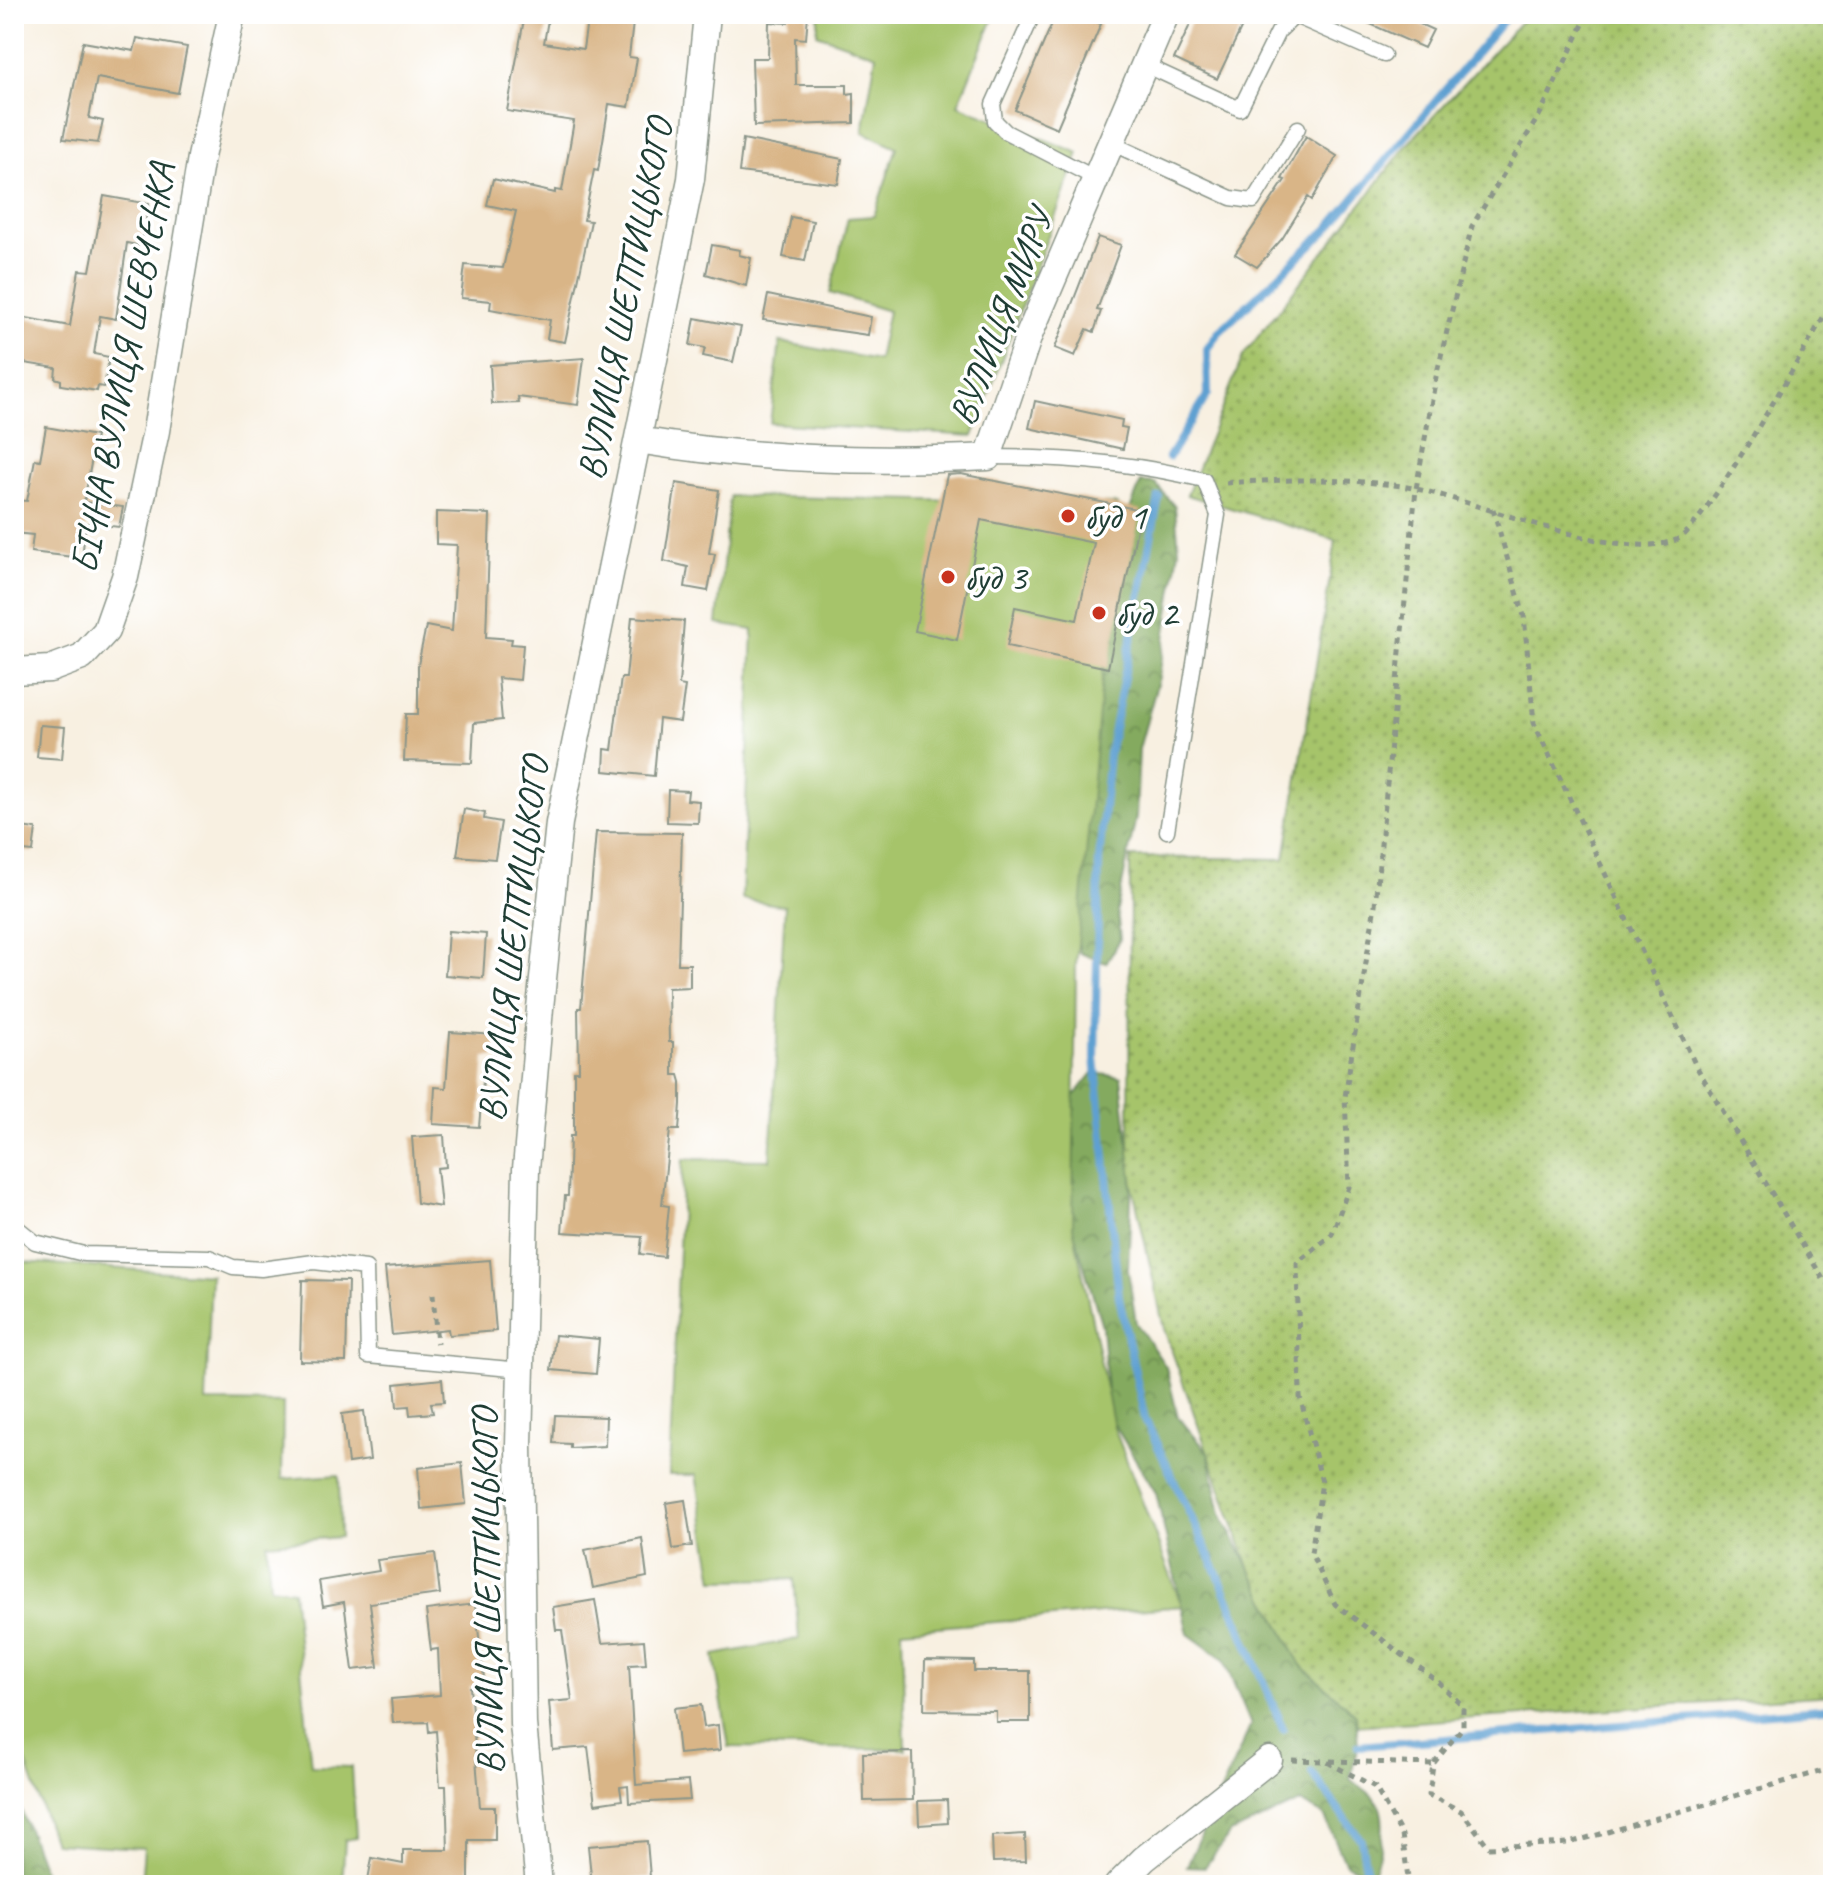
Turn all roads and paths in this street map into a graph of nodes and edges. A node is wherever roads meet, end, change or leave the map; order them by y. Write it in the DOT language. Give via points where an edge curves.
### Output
graph roads {
  1 [pos="232,14"];
  2 [pos="707,14"];
  3 [pos="1166,14"];
  4 [pos="1588,14"];
  5 [pos="1033,15"];
  6 [pos="1384,55"];
  7 [pos="1143,64"];
  8 [pos="1298,128"];
  9 [pos="1111,143"];
  10 [pos="1097,179"];
  11 [pos="1833,301"];
  12 [pos="638,440"];
  13 [pos="988,457"];
  14 [pos="1204,480"];
  15 [pos="1416,489"];
  16 [pos="1493,509"];
  17 [pos="14,671"];
  18 [pos="1167,831"];
  19 [pos="14,1225"];
  20 [pos="1833,1287"];
  21 [pos="433,1294"];
  22 [pos="439,1361"];
  23 [pos="521,1370"];
  24 [pos="1269,1760"];
  25 [pos="1325,1761"];
  26 [pos="1433,1764"];
  27 [pos="1833,1768"];
  28 [pos="539,1885"];
  29 [pos="1118,1885"];
  30 [pos="1409,1885"];
  1 -- 17 [label="street, БІЧНА ВУЛИЦЯ ШЕВЧЕНКА" via="125,577 106,631 82,657 50,669"];
  2 -- 12 [label="street, ВУЛИЦЯ ШЕПТИЦЬКОГО" via="691,179"];
  3 -- 7 [label="street, ВУЛИЦЯ МИРУ"];
  4 -- 15 [label="path" via="1540,114 1472,226"];
  5 -- 10 [label="lane" via="993,104 995,121 1006,132"];
  6 -- 7 [label="lane" via="1295,16 1278,32 1240,109"];
  7 -- 9 [label="street, ВУЛИЦЯ МИРУ"];
  8 -- 9 [label="lane" via="1253,201 1231,198"];
  9 -- 10 [label="street, ВУЛИЦЯ МИРУ"];
  10 -- 13 [label="street, ВУЛИЦЯ МИРУ" via="1029,335"];
  11 -- 16 [label="path" via="1707,508 1680,539 1642,547 1556,530"];
  12 -- 13 [label="street, ВУЛИЦЯ МИРУ" via="788,459"];
  12 -- 23 [label="street, ВУЛИЦЯ ШЕПТИЦЬКОГО" via="559,823 526,1169"];
  13 -- 14 [label="lane" via="1162,469"];
  14 -- 15 [label="path" via="1299,479"];
  14 -- 18 [label="lane" via="1218,515"];
  15 -- 16 [label="path"];
  15 -- 26 [label="path" via="1375,905 1345,1097 1349,1187 1332,1234 1297,1263 1300,1397 1322,1482 1311,1553 1335,1604 1463,1706 1463,1727"];
  16 -- 20 [label="path" via="1524,616 1534,723 1696,1066 1823,1279"];
  19 -- 22 [label="lane" via="35,1242 84,1254 209,1257 233,1267 261,1269 314,1262 366,1268 368,1356"];
  21 -- 22 [label="path"];
  22 -- 23 [label="lane"];
  23 -- 28 [label="street, ВУЛИЦЯ ШЕПТИЦЬКОГО" via="523,1724"];
  24 -- 25 [label="path"];
  24 -- 29 [label="street"];
  25 -- 26 [label="path"];
  25 -- 30 [label="path" via="1375,1787 1402,1835"];
  26 -- 27 [label="path" via="1429,1795 1461,1811 1489,1847 1569,1843"];
}
